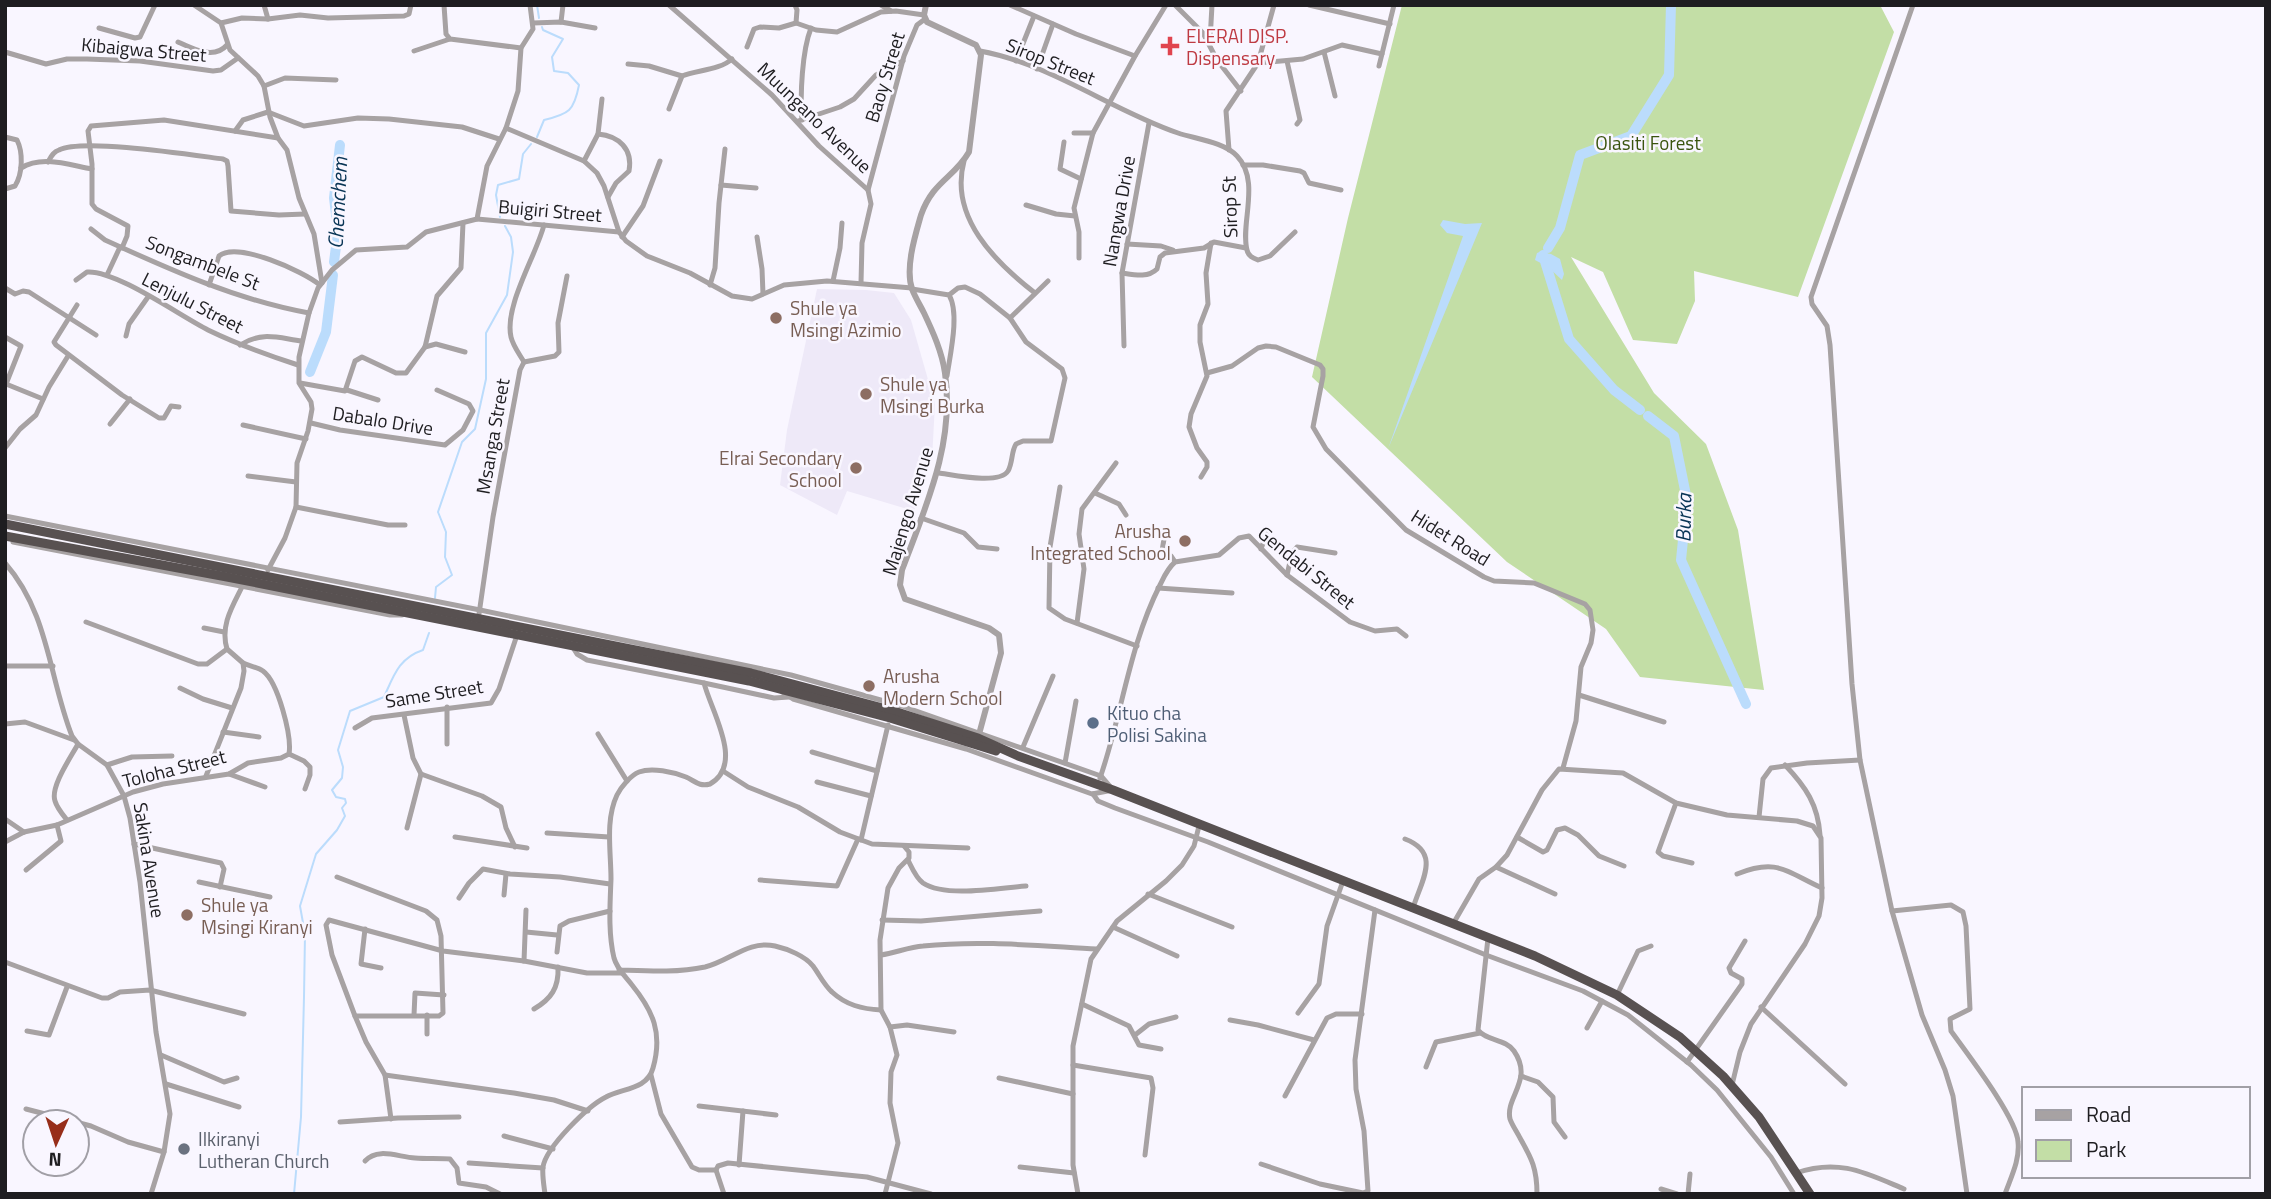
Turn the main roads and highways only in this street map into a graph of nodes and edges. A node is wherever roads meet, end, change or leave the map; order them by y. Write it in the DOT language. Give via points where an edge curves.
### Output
graph roads {
  1 [pos="5,524"];
  2 [pos="5,538"];
  3 [pos="298,587"];
  4 [pos="342,595"];
  5 [pos="990,747"];
  6 [pos="1810,1194"];
  1 -- 3 [label="highway" via="266,572"];
  2 -- 3 [label="highway"];
  3 -- 4 [label="highway"];
  4 -- 5 [label="highway" via="412,614 736,679"];
  4 -- 5 [label="highway" via="479,614 751,673 979,733"];
  5 -- 6 [label="highway" via="1113,790 1413,908 1563,968 1617,995 1665,1026 1732,1085"];
}
